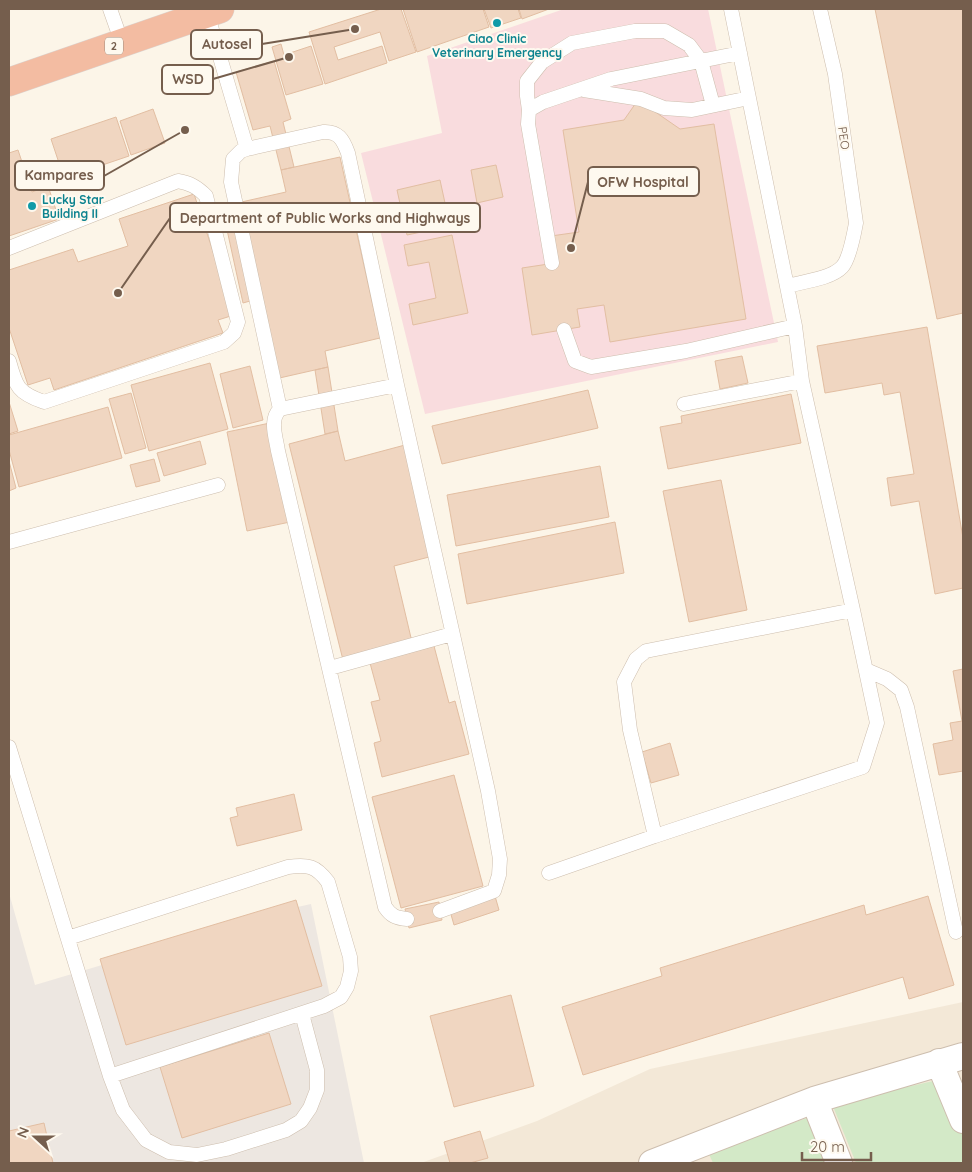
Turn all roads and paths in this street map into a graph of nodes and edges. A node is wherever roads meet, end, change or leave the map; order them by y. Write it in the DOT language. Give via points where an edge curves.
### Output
graph roads {
  1 [pos="110,9"];
  2 [pos="731,9"];
  3 [pos="820,9"];
  4 [pos="213,11"];
  5 [pos="122,43"];
  6 [pos="740,53"];
  7 [pos="701,61"];
  8 [pos="9,82"];
  9 [pos="582,89"];
  10 [pos="749,98"];
  11 [pos="713,105"];
  12 [pos="529,110"];
  13 [pos="247,149"];
  14 [pos="9,248"];
  15 [pos="552,263"];
  16 [pos="787,286"];
  17 [pos="795,326"];
  18 [pos="564,330"];
  19 [pos="9,361"];
  20 [pos="802,381"];
  21 [pos="397,384"];
  22 [pos="684,404"];
  23 [pos="280,410"];
  24 [pos="218,485"];
  25 [pos="9,542"];
  26 [pos="854,610"];
  27 [pos="452,634"];
  28 [pos="330,668"];
  29 [pos="866,670"];
  30 [pos="9,747"];
  31 [pos="655,836"];
  32 [pos="549,873"];
  33 [pos="440,910"];
  34 [pos="407,919"];
  35 [pos="956,932"];
  36 [pos="68,938"];
  37 [pos="302,1014"];
  38 [pos="951,1059"];
  39 [pos="110,1076"];
  40 [pos="814,1100"];
  41 [pos="963,1120"];
  42 [pos="691,1156"];
  43 [pos="652,1163"];
  44 [pos="839,1163"];
  1 -- 5 [label="lane"];
  2 -- 6 [label="lane"];
  3 -- 16 [label="lane, PEO" via="834,74 856,223 842,267 824,278"];
  4 -- 5 [label="highway, 2"];
  4 -- 13 [label="lane"];
  5 -- 8 [label="highway, 2"];
  6 -- 7 [label="lane"];
  6 -- 10 [label="lane"];
  7 -- 9 [label="lane"];
  7 -- 11 [label="lane"];
  7 -- 12 [label="lane" via="689,45 665,30 635,31 572,43 542,62 527,81"];
  9 -- 11 [label="lane" via="641,99 664,108 692,110"];
  9 -- 12 [label="lane"];
  10 -- 11 [label="lane"];
  10 -- 16 [label="lane"];
  12 -- 15 [label="lane" via="528,124"];
  13 -- 21 [label="lane" via="323,132 337,134 342,139 348,152"];
  13 -- 23 [label="lane" via="233,159 231,182"];
  14 -- 19 [label="lane" via="178,181 190,183 206,196 238,322 234,333 224,342 44,402 26,396 14,380"];
  16 -- 17 [label="lane"];
  17 -- 18 [label="lane" via="686,351 590,367 575,361"];
  17 -- 20 [label="lane"];
  20 -- 22 [label="lane"];
  20 -- 26 [label="lane"];
  21 -- 23 [label="lane"];
  21 -- 27 [label="lane"];
  23 -- 28 [label="lane" via="274,423 278,450"];
  24 -- 25 [label="lane"];
  26 -- 29 [label="lane"];
  26 -- 31 [label="lane" via="646,651 636,659 624,682 630,730"];
  27 -- 28 [label="lane"];
  27 -- 33 [label="lane" via="500,859 494,891"];
  28 -- 34 [label="lane" via="385,907 390,915"];
  29 -- 31 [label="lane" via="877,723 863,766"];
  29 -- 35 [label="lane" via="887,679 901,690 907,707"];
  30 -- 36 [label="lane"];
  31 -- 32 [label="lane"];
  36 -- 37 [label="lane" via="288,867 310,866 321,872 328,882 350,957 351,971 341,996"];
  36 -- 39 [label="lane"];
  37 -- 39 [label="lane"];
  37 -- 39 [label="lane" via="317,1070 317,1090 301,1122 286,1130 197,1155 169,1152 146,1140 123,1110"];
  38 -- 40 [label="street"];
  38 -- 41 [label="street"];
  40 -- 42 [label="street"];
  40 -- 44 [label="street"];
  42 -- 43 [label="street"];
}
